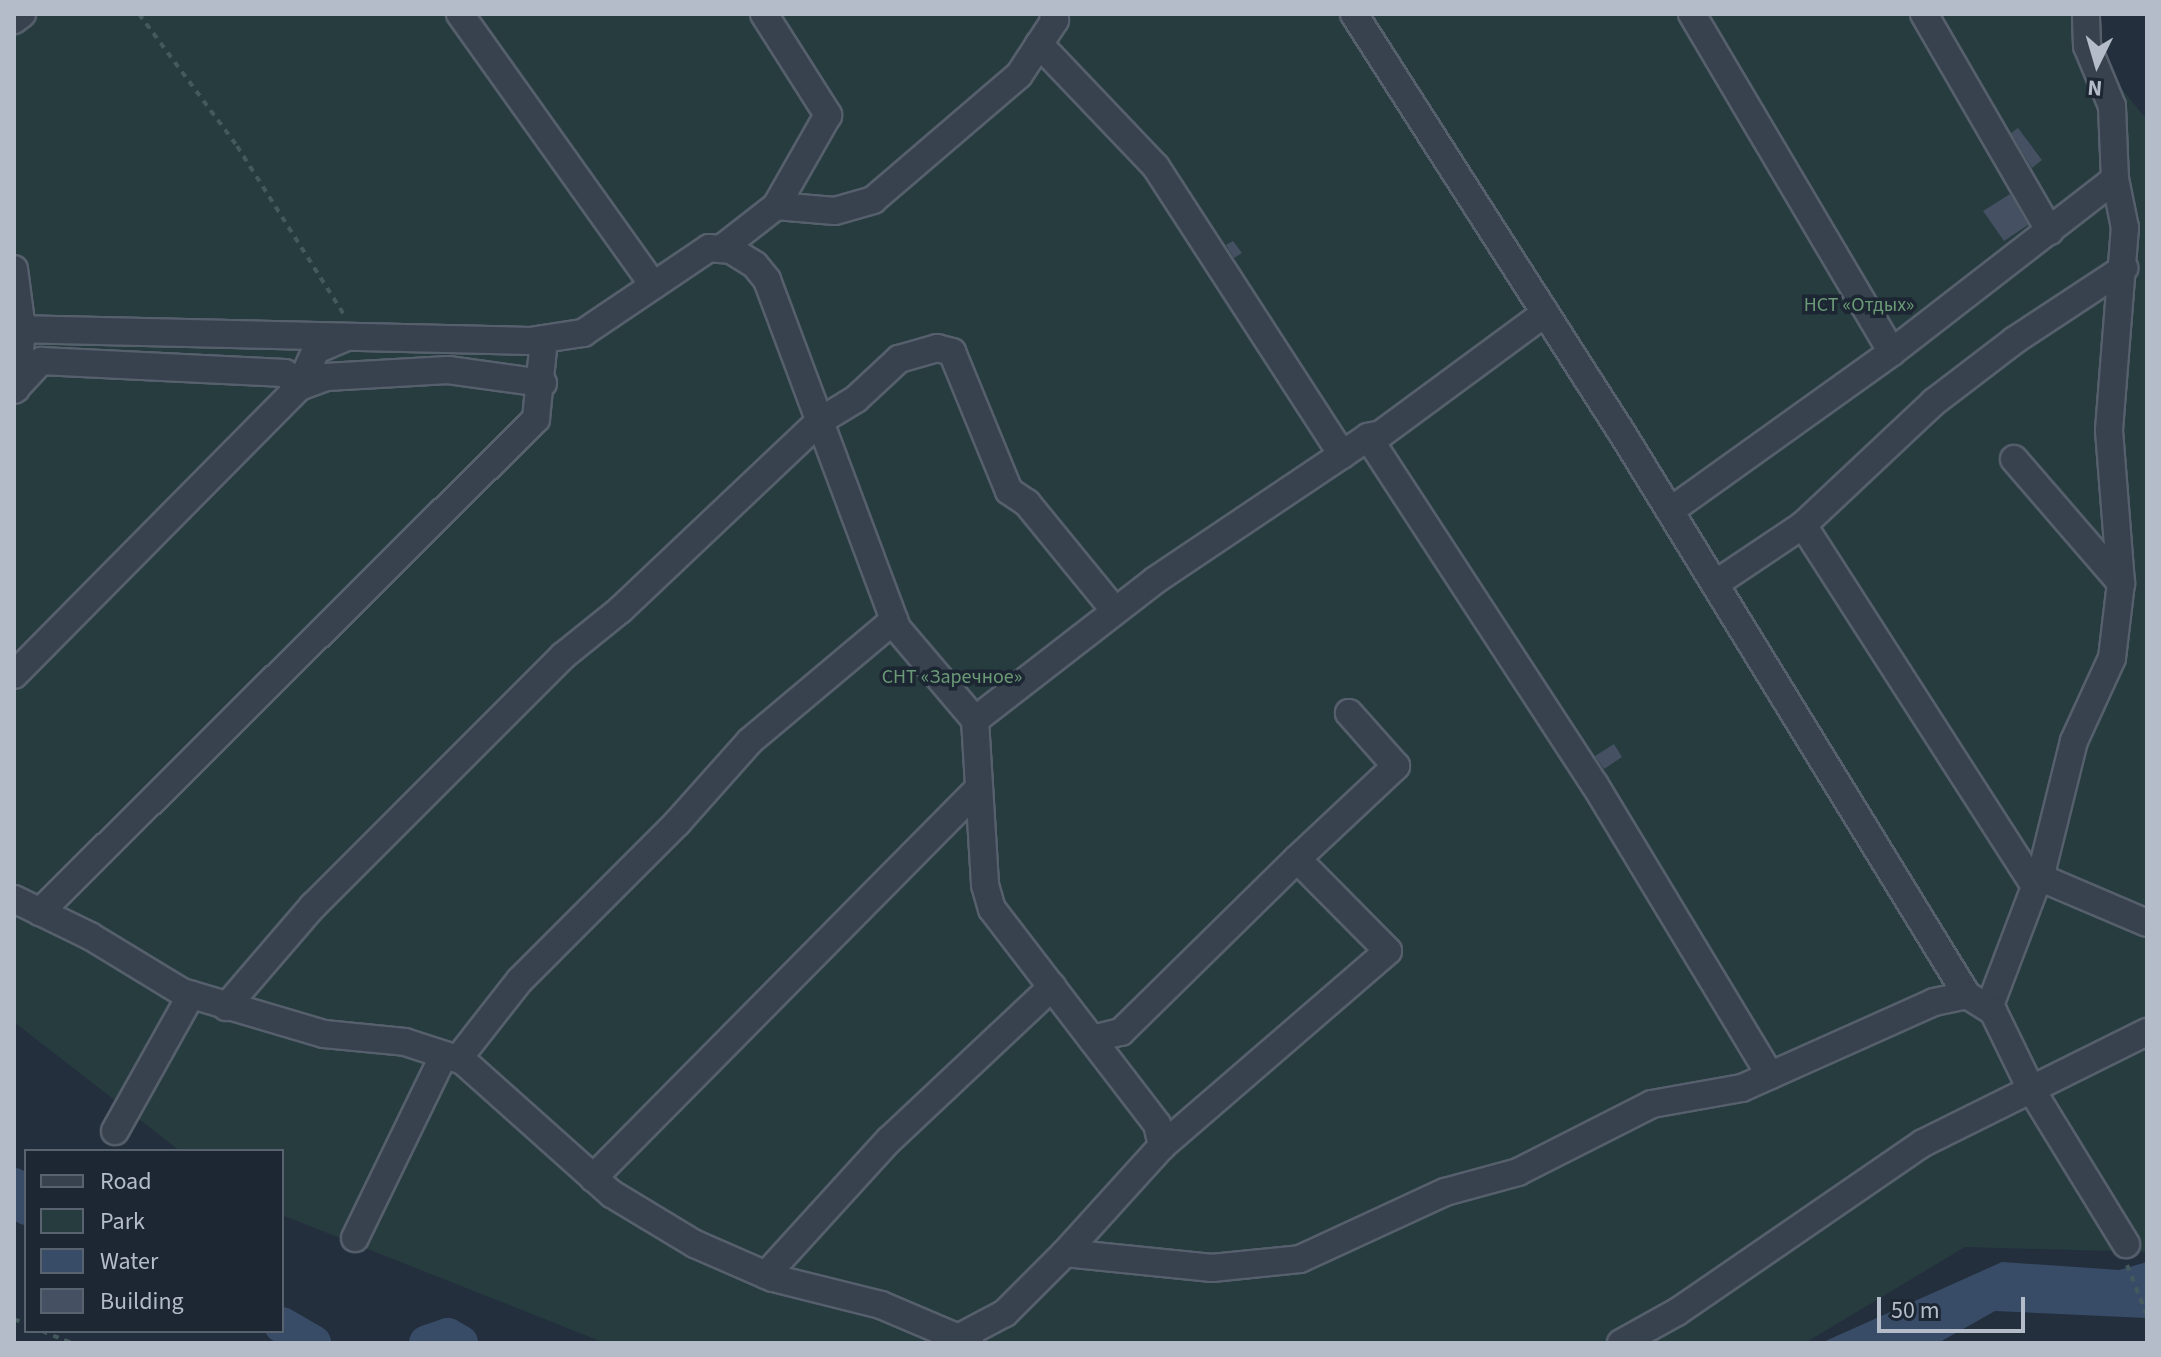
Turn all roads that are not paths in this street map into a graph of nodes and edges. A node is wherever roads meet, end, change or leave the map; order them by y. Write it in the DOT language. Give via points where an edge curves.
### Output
graph roads {
  1 [pos="22,14"];
  2 [pos="460,14"];
  3 [pos="764,14"];
  4 [pos="1053,14"];
  5 [pos="1354,14"];
  6 [pos="1692,14"];
  7 [pos="1924,14"];
  8 [pos="2086,14"];
  9 [pos="14,20"];
  10 [pos="1039,44"];
  11 [pos="2115,179"];
  12 [pos="776,206"];
  13 [pos="2050,231"];
  14 [pos="721,249"];
  15 [pos="2124,268"];
  16 [pos="14,269"];
  17 [pos="653,285"];
  18 [pos="1545,313"];
  19 [pos="18,330"];
  20 [pos="352,336"];
  21 [pos="544,339"];
  22 [pos="1892,352"];
  23 [pos="543,383"];
  24 [pos="299,387"];
  25 [pos="15,390"];
  26 [pos="820,421"];
  27 [pos="1368,437"];
  28 [pos="1342,455"];
  29 [pos="2014,459"];
  30 [pos="1670,511"];
  31 [pos="1803,525"];
  32 [pos="2121,583"];
  33 [pos="1715,584"];
  34 [pos="1115,611"];
  35 [pos="894,620"];
  36 [pos="14,675"];
  37 [pos="1349,713"];
  38 [pos="975,720"];
  39 [pos="979,788"];
  40 [pos="1297,859"];
  41 [pos="2037,882"];
  42 [pos="14,899"];
  43 [pos="40,912"];
  44 [pos="2147,923"];
  45 [pos="1052,987"];
  46 [pos="191,995"];
  47 [pos="1978,1002"];
  48 [pos="226,1007"];
  49 [pos="2147,1032"];
  50 [pos="1092,1039"];
  51 [pos="451,1057"];
  52 [pos="1770,1075"];
  53 [pos="2031,1089"];
  54 [pos="115,1131"];
  55 [pos="1162,1146"];
  56 [pos="593,1178"];
  57 [pos="355,1238"];
  58 [pos="1065,1253"];
  59 [pos="2126,1253"];
  60 [pos="766,1275"];
  61 [pos="964,1340"];
  62 [pos="1621,1343"];
  1 -- 9 [label="street"];
  2 -- 17 [label="street"];
  3 -- 12 [label="street" via="828,115"];
  4 -- 10 [label="street" via="1055,20"];
  5 -- 18 [label="street"];
  6 -- 22 [label="street"];
  7 -- 13 [label="street"];
  8 -- 11 [label="street" via="2087,46 2112,106"];
  10 -- 12 [label="street" via="1019,75 873,200 835,211"];
  10 -- 28 [label="street" via="1156,167"];
  11 -- 13 [label="street"];
  11 -- 15 [label="street" via="2125,228"];
  12 -- 14 [label="street"];
  13 -- 22 [label="street"];
  14 -- 17 [label="street" via="709,248"];
  14 -- 26 [label="street" via="755,265 767,280"];
  15 -- 31 [label="street" via="1934,402"];
  15 -- 32 [label="street" via="2109,430"];
  16 -- 19 [label="street"];
  17 -- 21 [label="street" via="583,333"];
  18 -- 27 [label="street" via="1381,434"];
  18 -- 30 [label="street"];
  19 -- 20 [label="street"];
  19 -- 25 [label="street"];
  20 -- 21 [label="street"];
  20 -- 24 [label="street" via="316,350"];
  21 -- 23 [label="street"];
  22 -- 30 [label="street"];
  23 -- 24 [label="street" via="448,370 326,377"];
  23 -- 43 [label="street" via="536,419"];
  24 -- 25 [label="street" via="285,373 41,361"];
  24 -- 36 [label="street"];
  26 -- 34 [label="street" via="856,399 899,359 937,348 952,352 1009,491 1027,503"];
  26 -- 35 [label="street"];
  26 -- 48 [label="street" via="620,610 563,656 313,906"];
  27 -- 28 [label="street"];
  27 -- 52 [label="street" via="1595,785"];
  28 -- 34 [label="street"];
  29 -- 32 [label="street"];
  30 -- 33 [label="street"];
  31 -- 33 [label="street"];
  31 -- 41 [label="street"];
  32 -- 41 [label="street" via="2112,658 2074,741"];
  33 -- 47 [label="street"];
  34 -- 38 [label="street"];
  35 -- 38 [label="street" via="937,682"];
  35 -- 51 [label="street" via="750,741"];
  37 -- 40 [label="street" via="1396,766"];
  38 -- 39 [label="street"];
  39 -- 45 [label="street" via="985,885 992,909"];
  39 -- 56 [label="street"];
  40 -- 50 [label="street" via="1121,1032"];
  40 -- 55 [label="street" via="1388,951"];
  41 -- 44 [label="street"];
  41 -- 47 [label="street"];
  42 -- 43 [label="street"];
  43 -- 46 [label="street"];
  45 -- 50 [label="street"];
  45 -- 60 [label="street" via="889,1140"];
  46 -- 48 [label="street"];
  46 -- 54 [label="street"];
  47 -- 52 [label="street" via="1934,1002"];
  47 -- 53 [label="street"];
  48 -- 51 [label="street" via="324,1034 405,1042"];
  49 -- 53 [label="street"];
  50 -- 55 [label="street" via="1157,1124"];
  51 -- 56 [label="street"];
  51 -- 57 [label="street"];
  52 -- 58 [label="street" via="1742,1088 1652,1104 1518,1172 1445,1192 1300,1259 1212,1268"];
  53 -- 59 [label="street"];
  53 -- 62 [label="street" via="1923,1143 1677,1312"];
  55 -- 58 [label="street"];
  56 -- 60 [label="street" via="695,1244"];
  58 -- 61 [label="street" via="1005,1313"];
  60 -- 61 [label="street" via="881,1305"];
}
